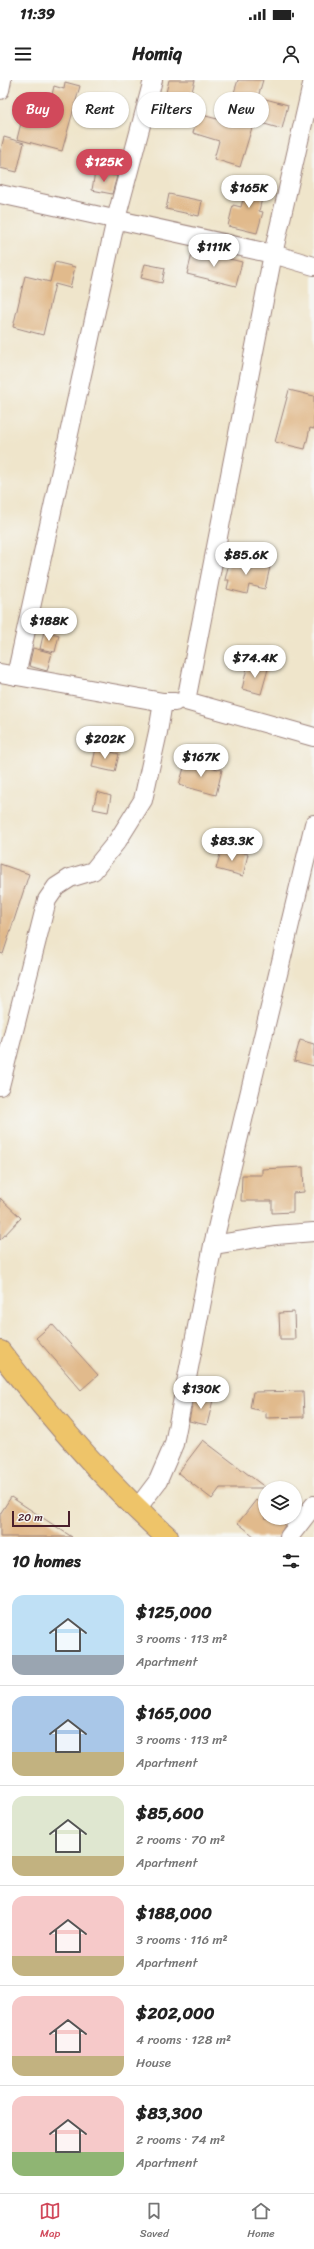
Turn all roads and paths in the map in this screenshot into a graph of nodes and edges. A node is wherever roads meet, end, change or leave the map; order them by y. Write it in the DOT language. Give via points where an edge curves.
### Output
graph roads {
  1 [pos="2,80"];
  2 [pos="153,80"];
  3 [pos="313,80"];
  4 [pos="0,90"];
  5 [pos="0,194"];
  6 [pos="116,219"];
  7 [pos="273,254"];
  8 [pos="314,266"];
  9 [pos="8,675"];
  10 [pos="186,701"];
  11 [pos="162,702"];
  12 [pos="314,737"];
  13 [pos="314,824"];
  14 [pos="0,1086"];
  15 [pos="314,1232"];
  16 [pos="213,1246"];
  17 [pos="0,1352"];
  18 [pos="314,1505"];
  19 [pos="136,1510"];
  20 [pos="166,1537"];
  21 [pos="289,1537"];
  1 -- 4 [label="street"];
  2 -- 6 [label="street"];
  3 -- 7 [label="street"];
  5 -- 6 [label="street"];
  6 -- 7 [label="street"];
  6 -- 9 [label="street"];
  7 -- 8 [label="street"];
  7 -- 10 [label="street"];
  9 -- 11 [label="street"];
  10 -- 11 [label="street"];
  10 -- 12 [label="street"];
  11 -- 14 [label="street" via="157,740 143,800 118,840 93,870 70,878 56,887 47,900"];
  13 -- 16 [label="street"];
  15 -- 16 [label="street" via="276,1235"];
  16 -- 19 [label="street" via="174,1444 158,1481"];
  17 -- 19 [label="main road" via="48,1415"];
  18 -- 21 [label="street"];
  19 -- 20 [label="main road"];
}
